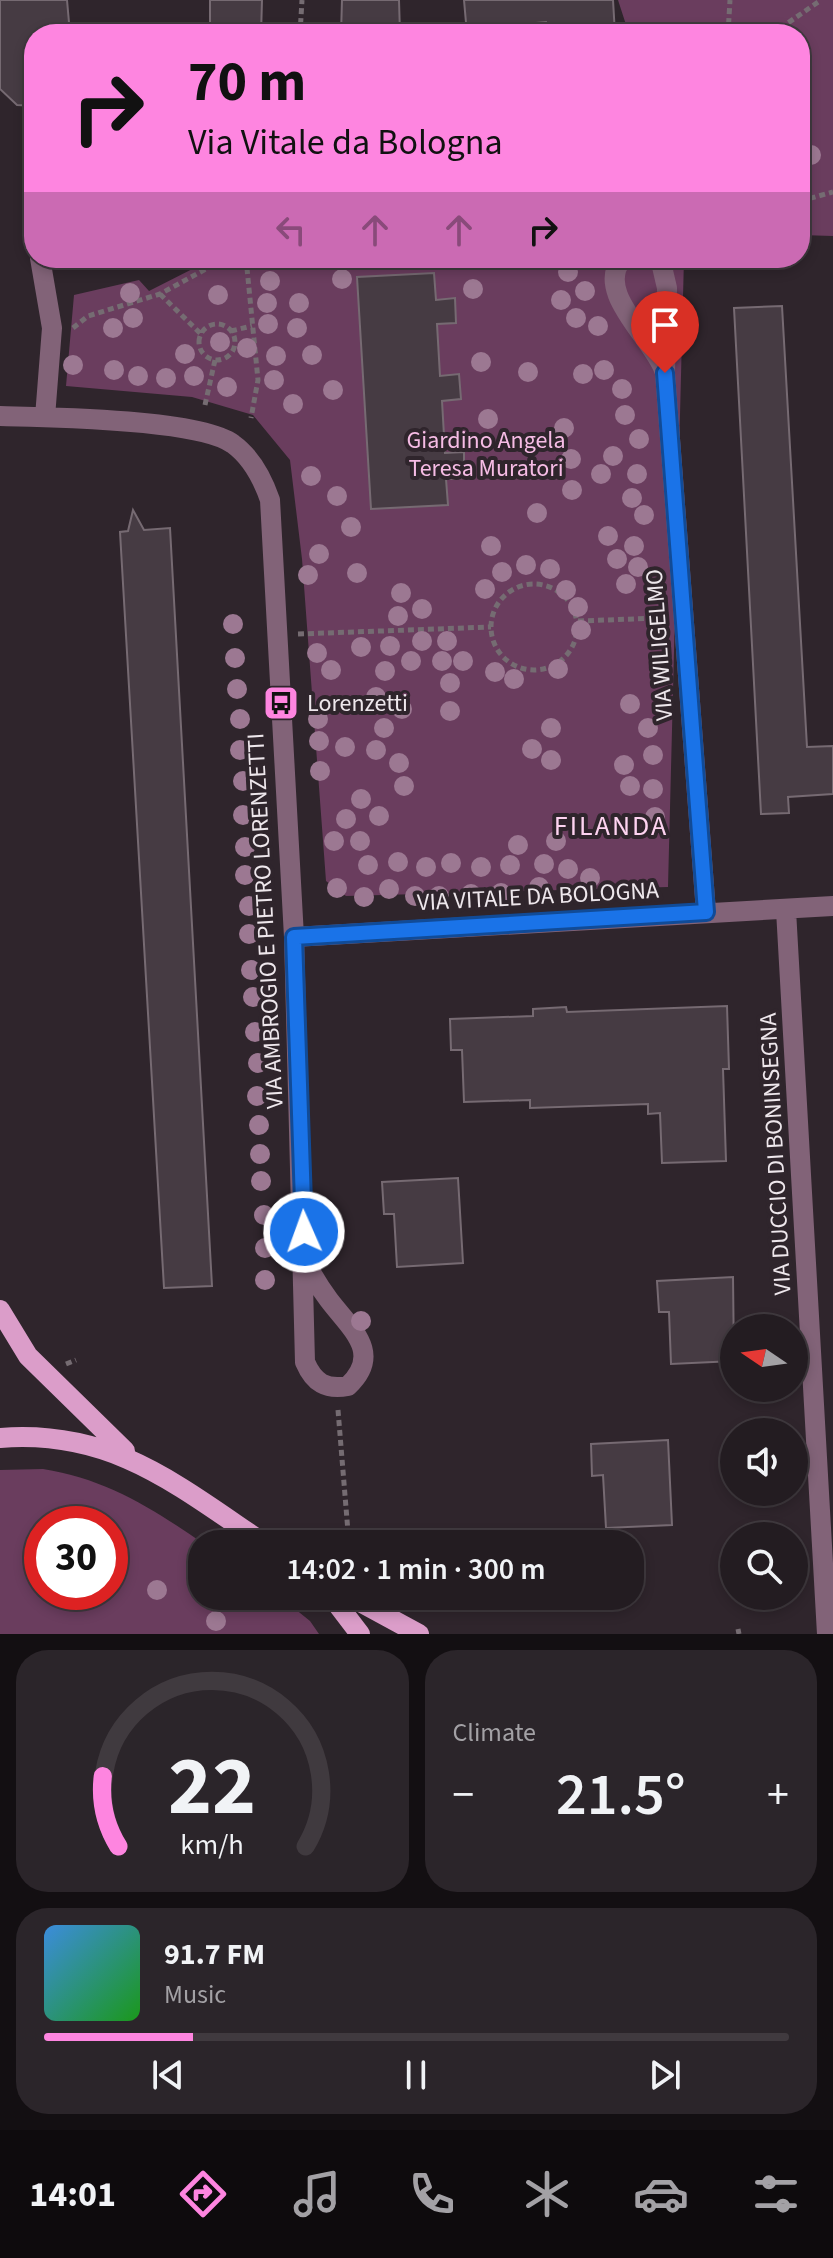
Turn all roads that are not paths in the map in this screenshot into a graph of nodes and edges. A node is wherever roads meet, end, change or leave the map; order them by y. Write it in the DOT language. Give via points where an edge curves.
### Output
graph roads {
  1 [pos="42,268"];
  2 [pos="616,268"];
  3 [pos="662,268"];
  4 [pos="665,373"];
  5 [pos="0,416"];
  6 [pos="45,417"];
  7 [pos="833,906"];
  8 [pos="786,910"];
  9 [pos="706,912"];
  10 [pos="294,937"];
  11 [pos="305,1261"];
  12 [pos="0,1310"];
  13 [pos="0,1438"];
  14 [pos="136,1462"];
  15 [pos="243,1530"];
  16 [pos="342,1610"];
  17 [pos="375,1610"];
  18 [pos="360,1634"];
  19 [pos="419,1634"];
  20 [pos="827,1634"];
  1 -- 6 [label="street" via="52,328"];
  2 -- 4 [label="street, VIA WILIGELMO" via="613,286"];
  3 -- 4 [label="street, VIA WILIGELMO" via="667,288"];
  4 -- 9 [label="street, VIA WILIGELMO"];
  5 -- 6 [label="street, VIA AMBROGIO E PIETRO LORENZETTI"];
  6 -- 10 [label="street, VIA AMBROGIO E PIETRO LORENZETTI" via="218,435 233,444 264,484 270,500"];
  7 -- 8 [label="street, VIA VITALE DA BOLOGNA"];
  8 -- 9 [label="street, VIA VITALE DA BOLOGNA"];
  8 -- 20 [label="street, VIA DUCCIO DI BONINSEGNA"];
  9 -- 10 [label="street, VIA VITALE DA BOLOGNA"];
  10 -- 11 [label="street, VIA AMBROGIO E PIETRO LORENZETTI"];
  11 -- 11 [label="street, VIA AMBROGIO E PIETRO LORENZETTI" via="305,1362 311,1378 325,1387 348,1386 360,1376 364,1350"];
  12 -- 14 [label="main road" via="28,1356"];
  13 -- 14 [label="main road" via="76,1440"];
  14 -- 15 [label="main road"];
  16 -- 18 [label="main road"];
  17 -- 19 [label="main road"];
}
